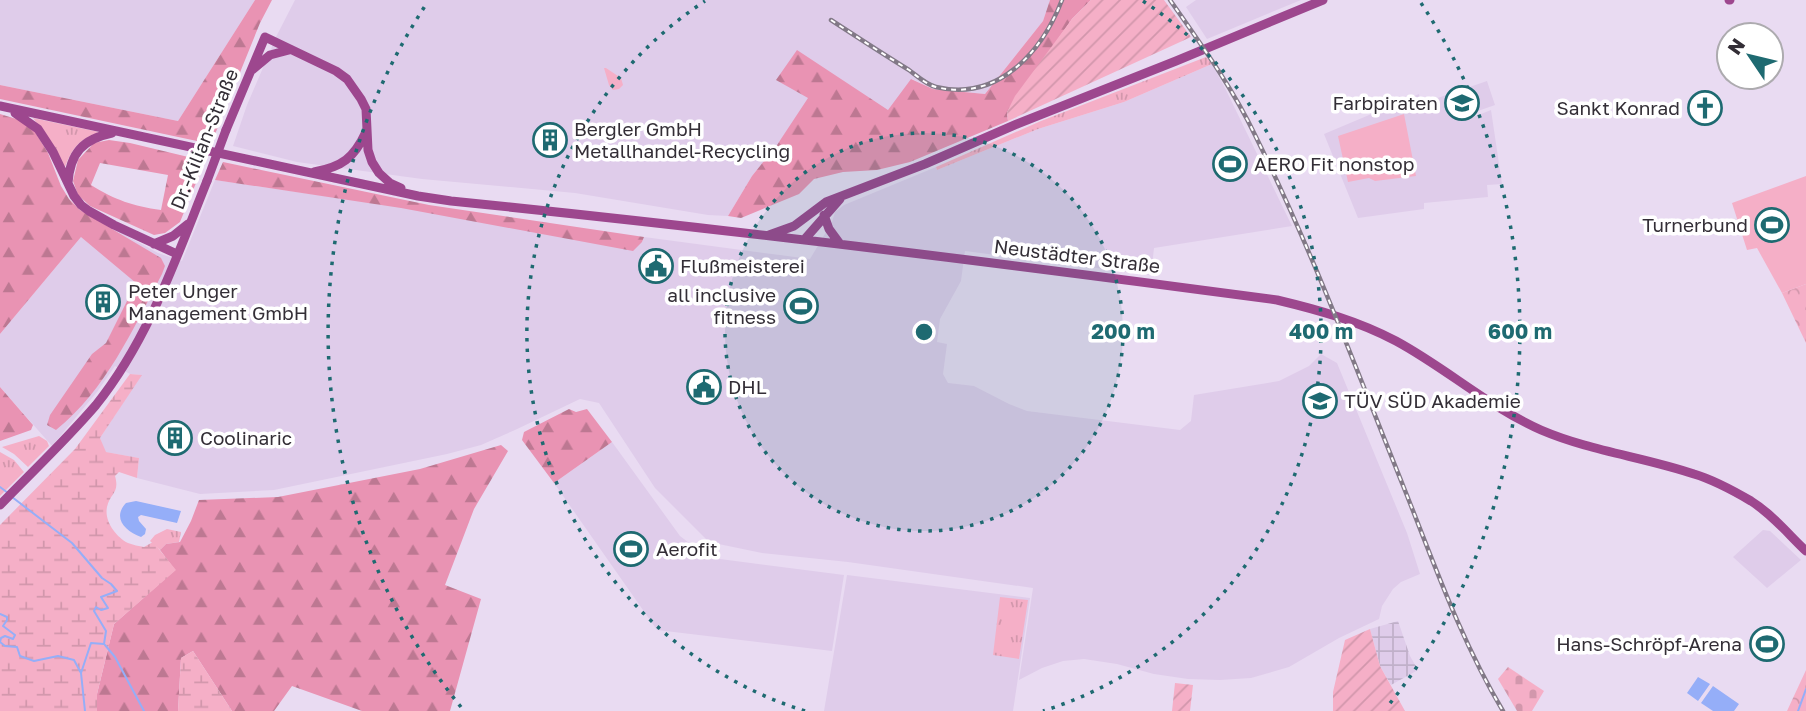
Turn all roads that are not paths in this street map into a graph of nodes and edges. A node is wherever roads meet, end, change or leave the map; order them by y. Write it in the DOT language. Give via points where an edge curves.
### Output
graph roads {
  1 [pos="1323,0"];
  2 [pos="289,50"];
  3 [pos="249,74"];
  4 [pos="4,107"];
  5 [pos="367,131"];
  6 [pos="117,132"];
  7 [pos="309,173"];
  8 [pos="68,185"];
  9 [pos="418,196"];
  10 [pos="842,197"];
  11 [pos="824,215"];
  12 [pos="191,220"];
  13 [pos="768,235"];
  14 [pos="804,240"];
  15 [pos="154,244"];
  16 [pos="840,244"];
  17 [pos="177,254"];
  18 [pos="1,504"];
  19 [pos="1806,551"];
  1 -- 10 [label="main road"];
  2 -- 3 [label="main road" via="270,55"];
  2 -- 3 [label="main road, Dr.-Kilian-Straße" via="265,37"];
  2 -- 5 [label="main road" via="347,79 366,109"];
  3 -- 12 [label="main road, Dr.-Kilian-Straße, bridge"];
  4 -- 6 [label="main road, Neustädter Straße"];
  4 -- 8 [label="main road" via="38,129"];
  5 -- 7 [label="main road" via="359,147 341,164"];
  5 -- 9 [label="main road" via="368,150 379,173"];
  6 -- 7 [label="main road, Neustädter Straße"];
  6 -- 8 [label="main road" via="81,147 71,163"];
  7 -- 9 [label="main road, Neustädter Straße"];
  8 -- 15 [label="main road" via="89,211"];
  9 -- 13 [label="main road, Neustädter Straße"];
  10 -- 11 [label="main road"];
  10 -- 13 [label="main road" via="826,202 794,226"];
  11 -- 14 [label="main road"];
  11 -- 16 [label="main road"];
  12 -- 15 [label="main road" via="173,236"];
  12 -- 17 [label="main road, Dr.-Kilian-Straße"];
  13 -- 14 [label="main road, Neustädter Straße"];
  14 -- 16 [label="main road, Neustädter Straße"];
  15 -- 17 [label="main road"];
  16 -- 19 [label="main road, Neustädter Straße" via="1277,300 1345,317 1399,342 1540,429 1721,485 1758,506"];
  17 -- 18 [label="main road, Dr.-Kilian-Straße" via="150,319 95,405"];
}
